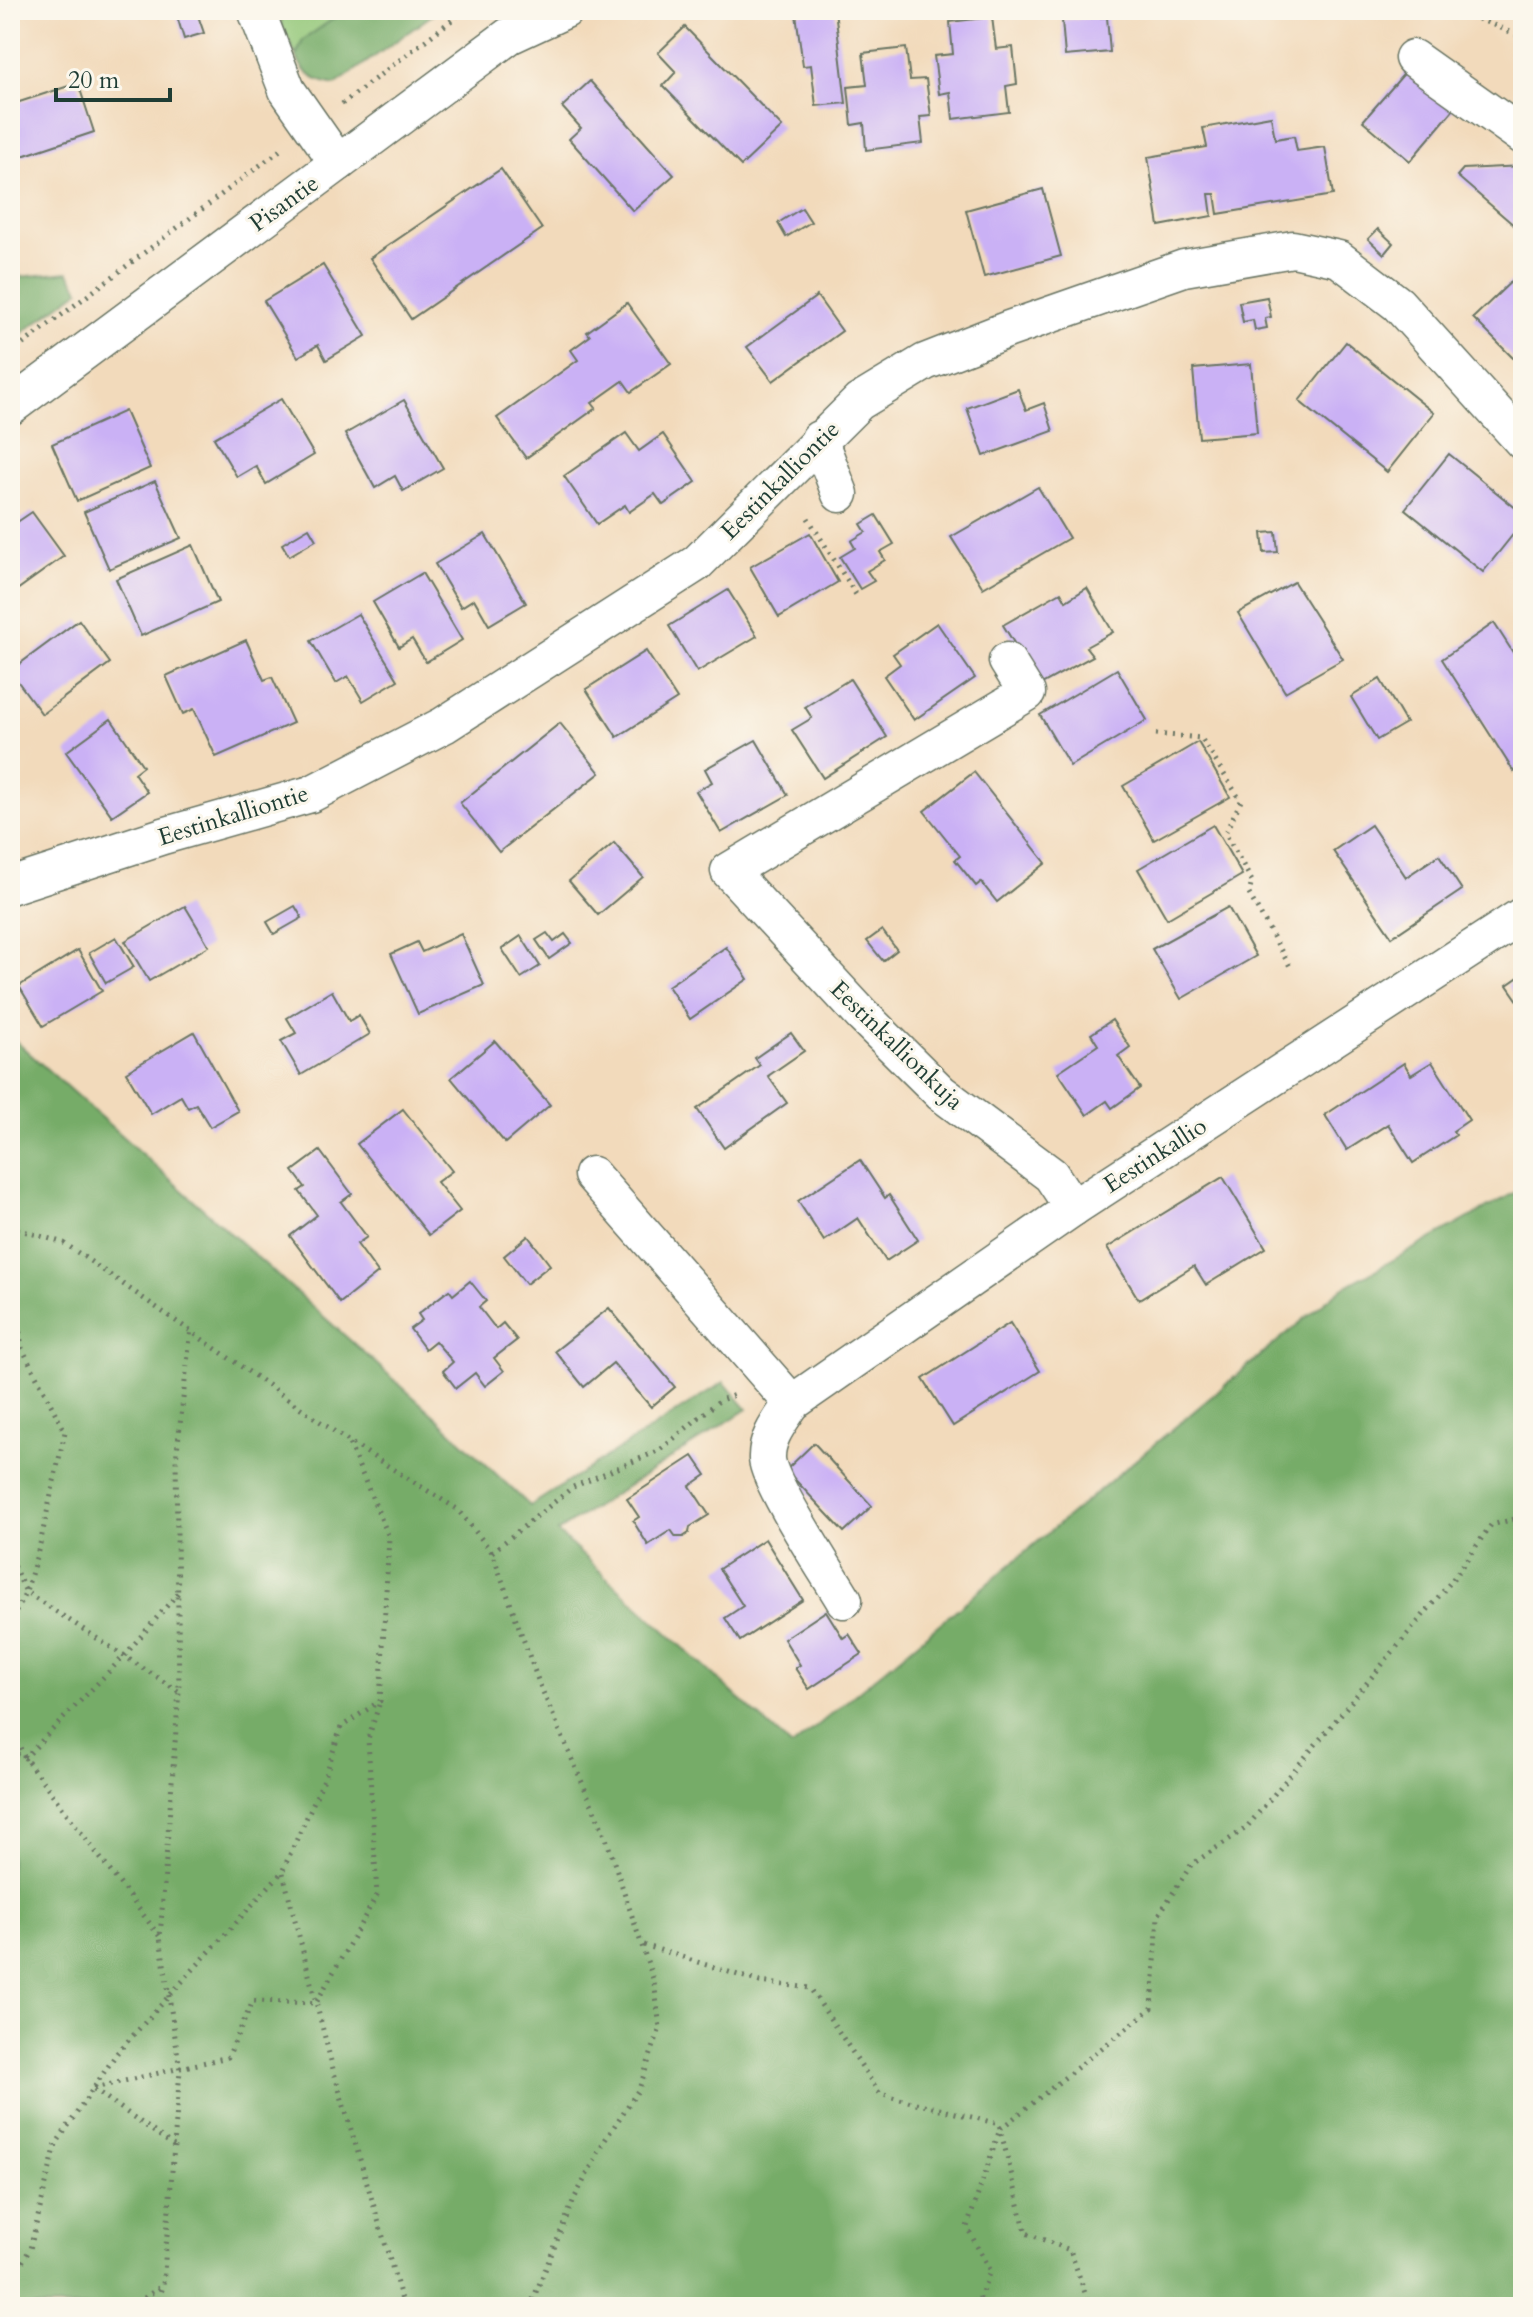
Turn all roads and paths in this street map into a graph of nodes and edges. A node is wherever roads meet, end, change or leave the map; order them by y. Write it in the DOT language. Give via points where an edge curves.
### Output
graph roads {
  1 [pos="256,10"];
  2 [pos="465,10"];
  3 [pos="565,10"];
  4 [pos="1456,10"];
  5 [pos="1523,37"];
  6 [pos="1413,58"];
  7 [pos="312,126"];
  8 [pos="1523,136"];
  9 [pos="338,163"];
  10 [pos="10,354"];
  11 [pos="10,407"];
  12 [pos="819,439"];
  13 [pos="1523,442"];
  14 [pos="840,494"];
  15 [pos="806,514"];
  16 [pos="858,598"];
  17 [pos="1007,661"];
  18 [pos="1156,734"];
  19 [pos="10,886"];
  20 [pos="1523,915"];
  21 [pos="1292,970"];
  22 [pos="592,1175"];
  23 [pos="1073,1208"];
  24 [pos="10,1227"];
  25 [pos="10,1260"];
  26 [pos="191,1329"];
  27 [pos="782,1392"];
  28 [pos="348,1441"];
  29 [pos="1523,1517"];
  30 [pos="492,1552"];
  31 [pos="10,1559"];
  32 [pos="26,1592"];
  33 [pos="178,1593"];
  34 [pos="844,1600"];
  35 [pos="10,1623"];
  36 [pos="124,1656"];
  37 [pos="179,1691"];
  38 [pos="380,1701"];
  39 [pos="10,1726"];
  40 [pos="10,1750"];
  41 [pos="25,1758"];
  42 [pos="282,1872"];
  43 [pos="160,1937"];
  44 [pos="643,1945"];
  45 [pos="169,1995"];
  46 [pos="316,2003"];
  47 [pos="180,2070"];
  48 [pos="93,2089"];
  49 [pos="1000,2129"];
  50 [pos="174,2146"];
  51 [pos="10,2282"];
  52 [pos="163,2285"];
  53 [pos="10,2288"];
  54 [pos="15,2307"];
  55 [pos="131,2307"];
  56 [pos="158,2307"];
  57 [pos="404,2307"];
  58 [pos="530,2307"];
  59 [pos="949,2307"];
  60 [pos="1090,2307"];
  1 -- 7 [label="street" via="287,90"];
  2 -- 7 [label="path"];
  3 -- 9 [label="street, Pisantie" via="509,36"];
  4 -- 5 [label="path"];
  6 -- 8 [label="street"];
  7 -- 9 [label="street"];
  7 -- 10 [label="path"];
  9 -- 11 [label="street, Pisantie"];
  12 -- 13 [label="street, Eestinkalliontie" via="859,402 925,362 1184,268 1293,249 1339,259 1398,304"];
  12 -- 14 [label="street"];
  12 -- 19 [label="street, Eestinkalliontie" via="697,563 444,725 311,794"];
  15 -- 16 [label="path"];
  17 -- 23 [label="street, Eestinkallionkuja" via="1027,693 729,871 941,1093 1051,1175"];
  18 -- 21 [label="path" via="1201,738 1241,801 1225,833 1252,881 1249,894"];
  20 -- 23 [label="street, Eestinkallio"];
  22 -- 27 [label="street"];
  23 -- 27 [label="street, Eestinkallio"];
  24 -- 26 [label="path" via="64,1243"];
  25 -- 32 [label="path" via="22,1348 65,1432"];
  26 -- 28 [label="path"];
  26 -- 33 [label="path" via="176,1460"];
  27 -- 30 [label="path" via="720,1400 660,1450 573,1487"];
  27 -- 34 [label="street" via="767,1460"];
  28 -- 30 [label="path" via="457,1509"];
  28 -- 38 [label="path" via="389,1537"];
  29 -- 49 [label="path" via="1491,1525 1450,1583 1246,1828 1191,1865 1158,1916 1152,2008"];
  30 -- 44 [label="path"];
  31 -- 32 [label="path"];
  32 -- 35 [label="path"];
  32 -- 36 [label="path"];
  33 -- 36 [label="path"];
  33 -- 37 [label="path"];
  36 -- 37 [label="path"];
  36 -- 41 [label="path"];
  37 -- 43 [label="path"];
  38 -- 42 [label="path" via="341,1727 325,1777"];
  38 -- 46 [label="path" via="368,1739 377,1895"];
  39 -- 41 [label="path"];
  40 -- 41 [label="path"];
  41 -- 43 [label="path"];
  42 -- 45 [label="path"];
  42 -- 46 [label="path"];
  43 -- 45 [label="path"];
  44 -- 49 [label="path" via="760,1982 810,1988 880,2094 999,2124"];
  44 -- 58 [label="path" via="660,2028 639,2089 574,2199"];
  45 -- 47 [label="path"];
  45 -- 48 [label="path"];
  46 -- 47 [label="path" via="253,2001 228,2057"];
  46 -- 57 [label="path"];
  47 -- 48 [label="path"];
  47 -- 50 [label="path"];
  48 -- 50 [label="path"];
  48 -- 51 [label="path" via="56,2144 30,2249"];
  49 -- 59 [label="path" via="967,2227 990,2271 979,2300"];
  49 -- 60 [label="path" via="1026,2233 1070,2250"];
  50 -- 52 [label="path"];
  52 -- 55 [label="path"];
  52 -- 56 [label="path"];
  53 -- 54 [label="path"];
}
